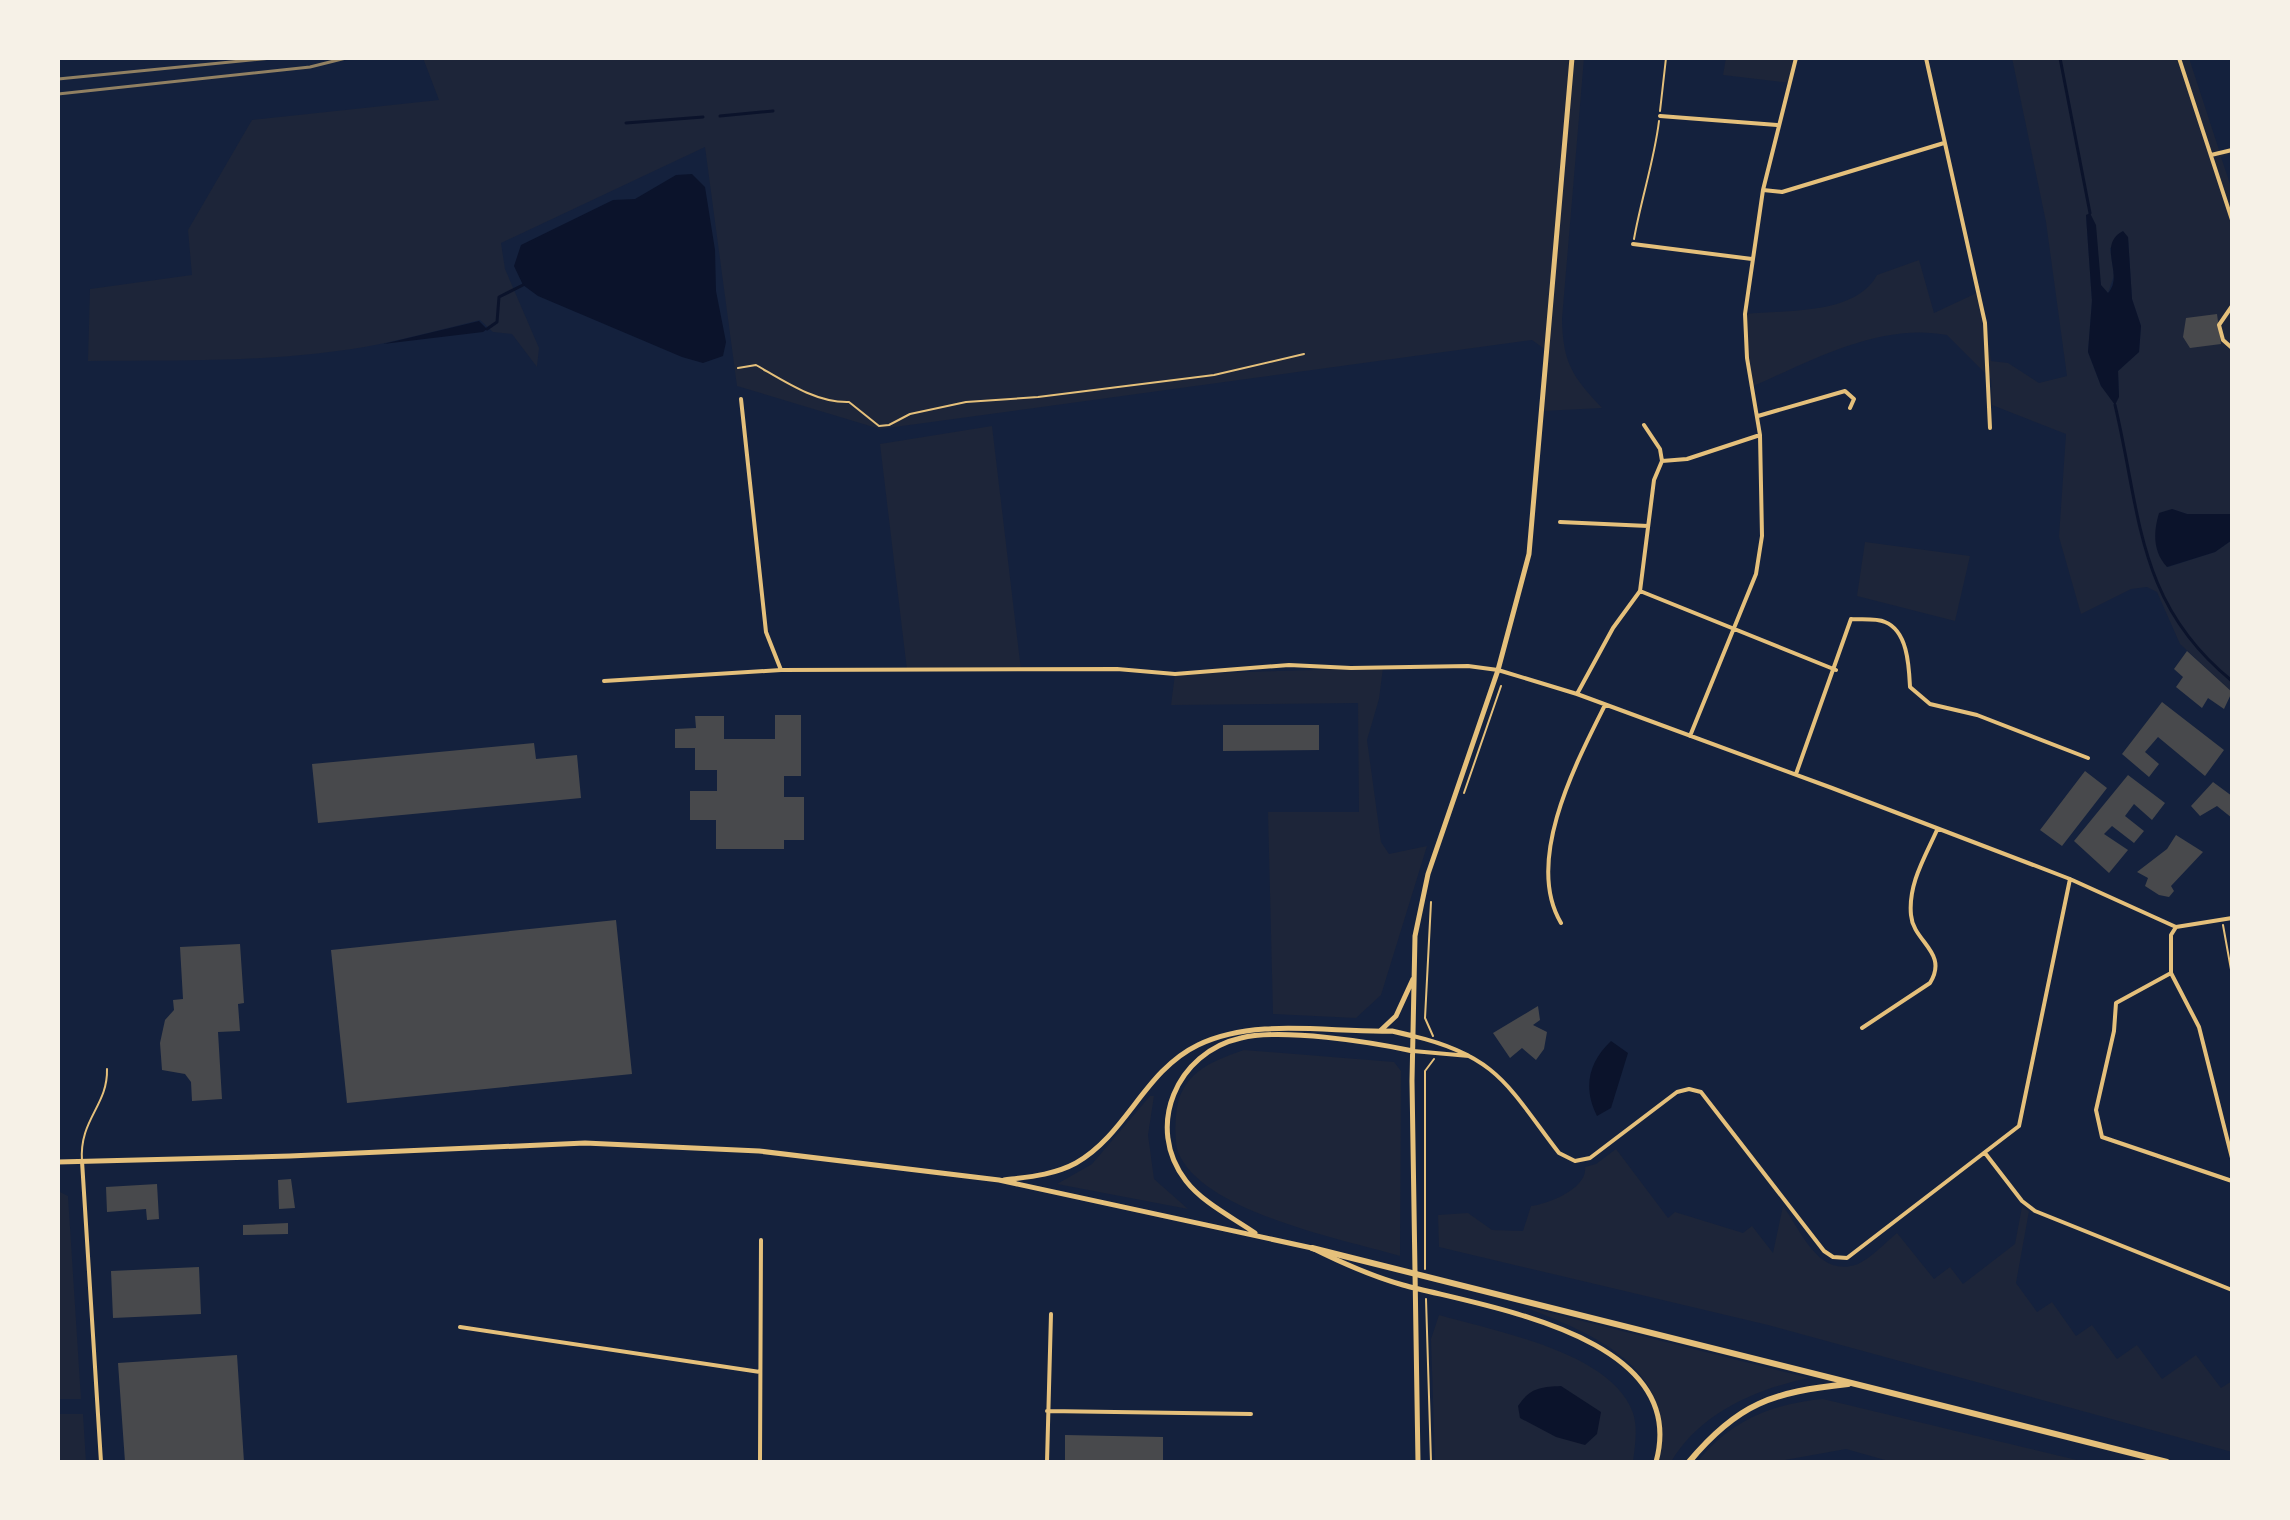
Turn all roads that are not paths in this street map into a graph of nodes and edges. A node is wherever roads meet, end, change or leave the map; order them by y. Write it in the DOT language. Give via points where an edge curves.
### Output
graph roads {
  1 [pos="1572,58"];
  2 [pos="1796,58"];
  3 [pos="1926,58"];
  4 [pos="2179,58"];
  5 [pos="1660,116"];
  6 [pos="1778,125"];
  7 [pos="1944,143"];
  8 [pos="2232,150"];
  9 [pos="2211,155"];
  10 [pos="1763,190"];
  11 [pos="2232,220"];
  12 [pos="1633,244"];
  13 [pos="1752,259"];
  14 [pos="2232,306"];
  15 [pos="2232,348"];
  16 [pos="741,399"];
  17 [pos="1850,408"];
  18 [pos="1758,416"];
  19 [pos="1644,425"];
  20 [pos="1990,428"];
  21 [pos="1760,435"];
  22 [pos="1662,461"];
  23 [pos="1560,522"];
  24 [pos="1648,526"];
  25 [pos="1640,591"];
  26 [pos="1734,631"];
  27 [pos="781,670"];
  28 [pos="1498,670"];
  29 [pos="1836,670"];
  30 [pos="604,681"];
  31 [pos="1577,694"];
  32 [pos="1605,705"];
  33 [pos="1690,736"];
  34 [pos="2088,758"];
  35 [pos="1796,775"];
  36 [pos="1937,830"];
  37 [pos="2070,879"];
  38 [pos="2232,918"];
  39 [pos="1561,923"];
  40 [pos="2176,927"];
  41 [pos="2171,973"];
  42 [pos="1414,977"];
  43 [pos="1862,1028"];
  44 [pos="1379,1032"];
  45 [pos="1413,1036"];
  46 [pos="1413,1051"];
  47 [pos="1482,1063"];
  48 [pos="107,1069"];
  49 [pos="1985,1153"];
  50 [pos="2232,1158"];
  51 [pos="82,1161"];
  52 [pos="58,1162"];
  53 [pos="999,1180"];
  54 [pos="2232,1181"];
  55 [pos="1259,1235"];
  56 [pos="761,1240"];
  57 [pos="1312,1248"];
  58 [pos="2232,1290"];
  59 [pos="1051,1314"];
  60 [pos="460,1327"];
  61 [pos="760,1372"];
  62 [pos="1852,1383"];
  63 [pos="1047,1411"];
  64 [pos="1251,1414"];
  65 [pos="101,1462"];
  66 [pos="760,1462"];
  67 [pos="1047,1462"];
  68 [pos="1418,1462"];
  69 [pos="1656,1462"];
  70 [pos="1689,1462"];
  71 [pos="2167,1462"];
  1 -- 28 [label="main road" via="1529,554"];
  2 -- 6 [label="street"];
  3 -- 7 [label="street"];
  4 -- 9 [label="street"];
  5 -- 6 [label="street"];
  6 -- 10 [label="street"];
  7 -- 10 [label="street" via="1782,192"];
  7 -- 20 [label="street" via="1985,323"];
  8 -- 9 [label="street"];
  9 -- 11 [label="street"];
  10 -- 13 [label="street"];
  12 -- 13 [label="street"];
  13 -- 18 [label="street" via="1745,323"];
  14 -- 15 [label="street" via="2219,325"];
  16 -- 27 [label="street" via="766,632"];
  17 -- 18 [label="street" via="1854,399 1845,391"];
  18 -- 21 [label="street"];
  19 -- 22 [label="street"];
  21 -- 22 [label="street" via="1687,459"];
  21 -- 26 [label="street" via="1762,536 1756,574"];
  22 -- 24 [label="street"];
  23 -- 24 [label="street"];
  24 -- 25 [label="street"];
  25 -- 26 [label="street"];
  25 -- 31 [label="street"];
  26 -- 29 [label="street"];
  26 -- 33 [label="street"];
  27 -- 28 [label="street" via="1117,669 1175,674 1289,665"];
  27 -- 30 [label="street"];
  28 -- 31 [label="street"];
  28 -- 42 [label="main road" via="1424,886"];
  29 -- 34 [label="street" via="1851,619 1885,622 1900,635 1910,687 1930,704 1977,715"];
  29 -- 35 [label="street"];
  31 -- 32 [label="street"];
  32 -- 33 [label="street"];
  32 -- 39 [label="street" via="1554,827 1550,905"];
  33 -- 35 [label="street"];
  35 -- 36 [label="street"];
  36 -- 37 [label="street"];
  36 -- 43 [label="street" via="1914,882 1911,918 1936,957 1936,972 1930,983"];
  37 -- 40 [label="street"];
  37 -- 49 [label="street" via="2019,1126"];
  38 -- 40 [label="street"];
  40 -- 41 [label="street" via="2171,935"];
  41 -- 50 [label="street" via="2199,1027"];
  41 -- 54 [label="street" via="2116,1003 2096,1110 2102,1137"];
  42 -- 44 [label="main road" via="1396,1016"];
  42 -- 45 [label="main road"];
  44 -- 45 [label="main road"];
  44 -- 53 [label="main road" via="1263,1030 1212,1039 1158,1073 1086,1156 1051,1172"];
  45 -- 46 [label="main road"];
  45 -- 47 [label="street" via="1457,1047"];
  46 -- 47 [label="street" via="1464,1055"];
  46 -- 55 [label="main road" via="1256,1035 1217,1046 1186,1071 1167,1119 1169,1150 1200,1195"];
  46 -- 68 [label="main road"];
  47 -- 49 [label="street" via="1508,1086 1559,1153 1575,1161 1592,1156 1677,1092 1701,1092 1822,1249 1836,1258 1857,1254"];
  48 -- 51 [label="lane" via="106,1086 80,1138"];
  49 -- 58 [label="street" via="2035,1211"];
  51 -- 52 [label="main road"];
  51 -- 53 [label="main road" via="585,1143 759,1151"];
  51 -- 65 [label="street"];
  53 -- 55 [label="main road"];
  55 -- 57 [label="main road"];
  56 -- 61 [label="street"];
  57 -- 62 [label="highway"];
  57 -- 69 [label="main road" via="1360,1271 1504,1309 1597,1346 1630,1371 1651,1399 1659,1426"];
  59 -- 63 [label="street"];
  60 -- 61 [label="street"];
  61 -- 66 [label="street"];
  62 -- 70 [label="highway" via="1798,1389 1759,1402 1720,1427"];
  62 -- 71 [label="highway"];
  63 -- 64 [label="street"];
  63 -- 67 [label="street"];
}
